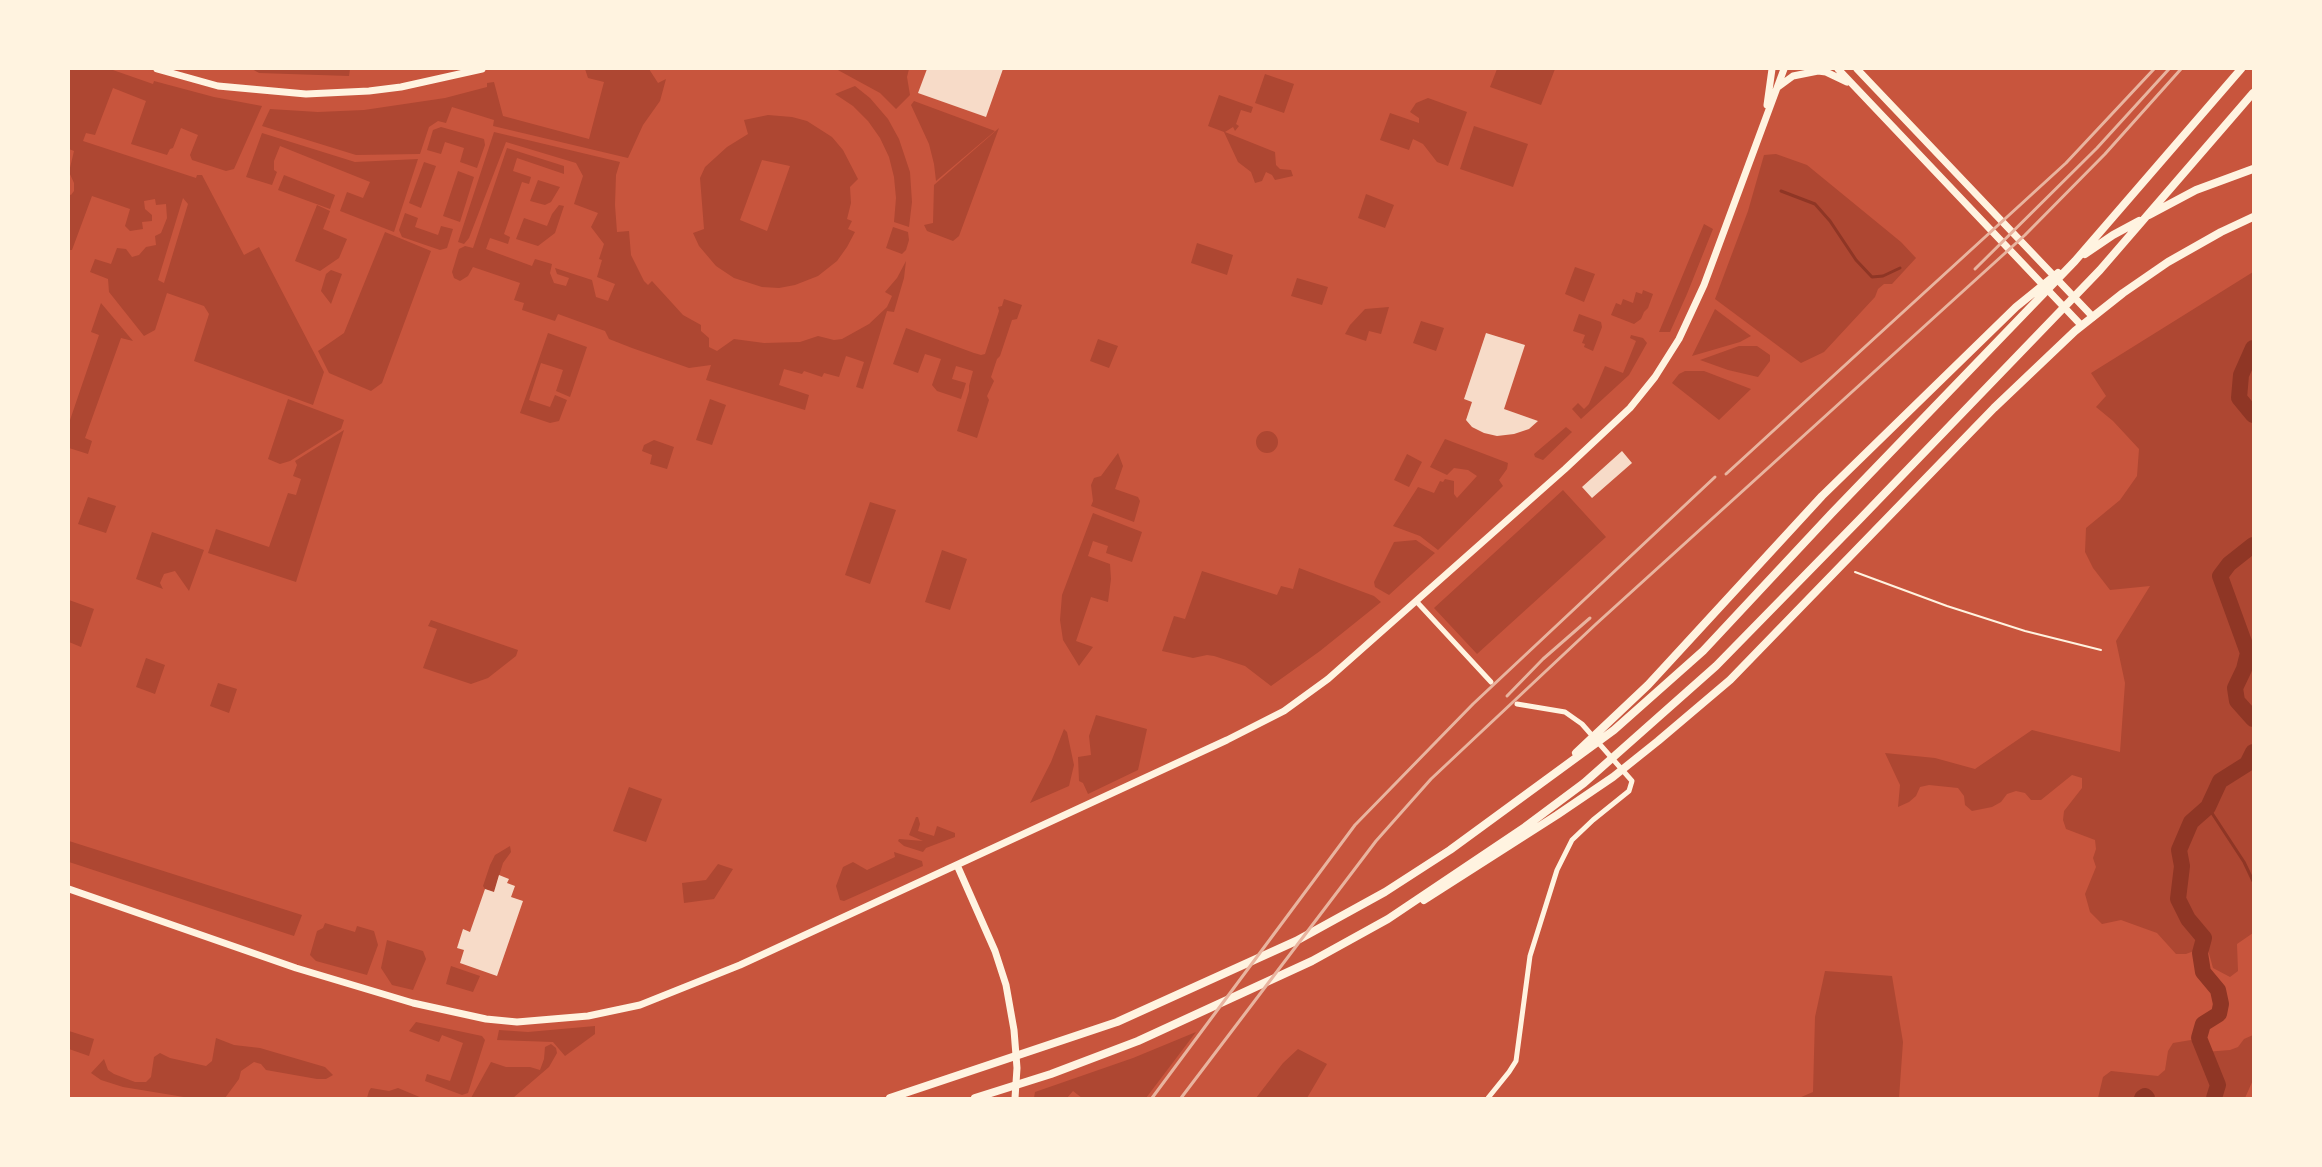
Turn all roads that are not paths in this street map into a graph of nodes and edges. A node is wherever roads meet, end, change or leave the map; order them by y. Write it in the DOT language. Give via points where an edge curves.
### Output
graph roads {
  1 [pos="157,69"];
  2 [pos="482,69"];
  3 [pos="1772,69"];
  4 [pos="1784,69"];
  5 [pos="1838,69"];
  6 [pos="1857,69"];
  7 [pos="2241,69"];
  8 [pos="1855,87"];
  9 [pos="1776,89"];
  10 [pos="2253,93"];
  11 [pos="1765,119"];
  12 [pos="2253,169"];
  13 [pos="2253,217"];
  14 [pos="2053,277"];
  15 [pos="2042,285"];
  16 [pos="2092,317"];
  17 [pos="2081,326"];
  18 [pos="1855,572"];
  19 [pos="1416,601"];
  20 [pos="2101,650"];
  21 [pos="1491,682"];
  22 [pos="1516,704"];
  23 [pos="1554,775"];
  24 [pos="957,866"];
  25 [pos="69,889"];
  26 [pos="1388,919"];
  27 [pos="890,1098"];
  28 [pos="975,1098"];
  29 [pos="1015,1098"];
  30 [pos="1488,1098"];
  1 -- 2 [label="street" via="218,86 306,94 401,87"];
  3 -- 11 [label="street"];
  4 -- 9 [label="street"];
  5 -- 8 [label="street"];
  6 -- 14 [label="street"];
  7 -- 23 [label="main road" via="2075,261 1703,651 1614,730"];
  8 -- 9 [label="street" via="1818,71 1793,76"];
  8 -- 15 [label="street"];
  9 -- 11 [label="street"];
  10 -- 26 [label="main road" via="2100,270 1716,666 1584,783"];
  11 -- 19 [label="street" via="1701,291 1655,377 1630,408"];
  12 -- 14 [label="main road" via="2196,190 2112,235"];
  13 -- 16 [label="main road" via="2168,262"];
  14 -- 15 [label="main road"];
  14 -- 16 [label="street"];
  15 -- 17 [label="street"];
  15 -- 23 [label="main road" via="1822,496 1648,685"];
  16 -- 17 [label="main road"];
  17 -- 26 [label="main road" via="2001,401 1730,680 1613,777 1435,894"];
  18 -- 20 [label="lane" via="2025,631"];
  19 -- 21 [label="street"];
  19 -- 24 [label="street" via="1309,695 1284,711"];
  22 -- 30 [label="street" via="1564,712 1582,724 1632,781 1629,791 1572,840 1557,870 1530,956 1516,1061"];
  23 -- 27 [label="main road" via="1404,880 1296,941 1117,1022"];
  24 -- 25 [label="street" via="740,965 640,1005 588,1016 517,1022 413,1003 296,968"];
  24 -- 29 [label="street" via="1006,985 1014,1030"];
  26 -- 28 [label="main road" via="1312,961 1138,1041"];
}
